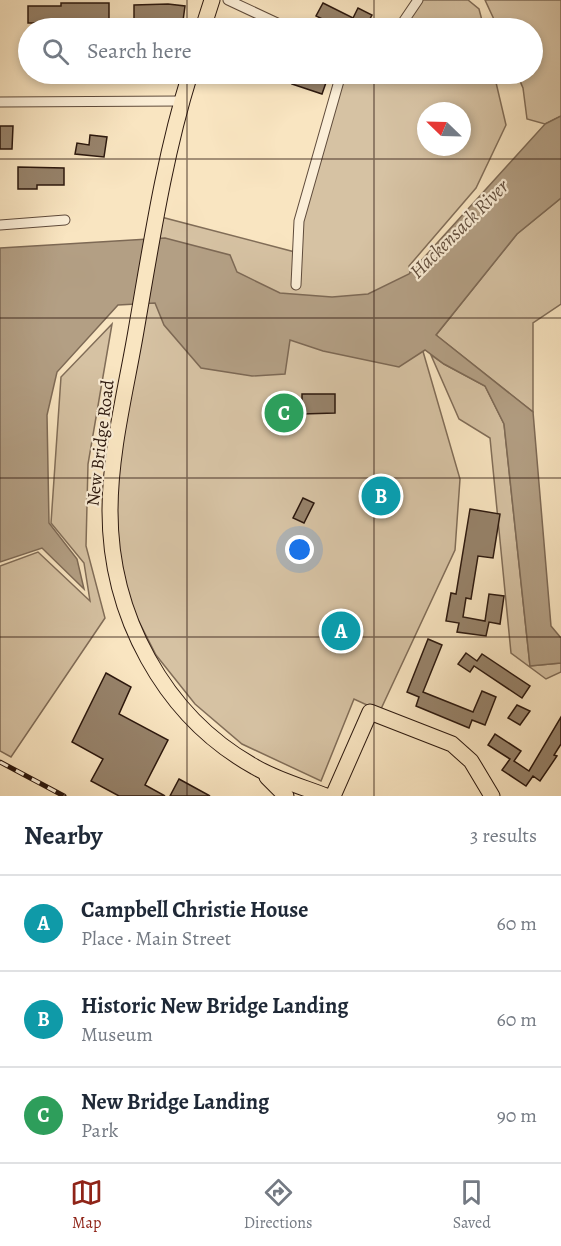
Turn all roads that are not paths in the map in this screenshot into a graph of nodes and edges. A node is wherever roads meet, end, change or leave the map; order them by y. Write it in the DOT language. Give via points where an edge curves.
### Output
graph roads {
  1 [pos="212,0"];
  2 [pos="228,0"];
  3 [pos="418,0"];
  4 [pos="206,18"];
  5 [pos="267,18"];
  6 [pos="406,18"];
  7 [pos="187,84"];
  8 [pos="338,84"];
  9 [pos="181,101"];
  10 [pos="0,102"];
  11 [pos="65,220"];
  12 [pos="0,225"];
  13 [pos="296,285"];
  14 [pos="255,768"];
  15 [pos="286,796"];
  16 [pos="326,796"];
  17 [pos="333,796"];
  18 [pos="492,796"];
  1 -- 4 [label="main road"];
  2 -- 5 [label="street"];
  3 -- 6 [label="street"];
  7 -- 9 [label="main road, New Bridge Road"];
  8 -- 13 [label="street" via="301,212 295,252"];
  9 -- 10 [label="street"];
  9 -- 14 [label="main road, New Bridge Road" via="111,477 110,542 134,633 164,685 199,725"];
  11 -- 12 [label="street"];
  14 -- 15 [label="main road"];
  14 -- 16 [label="main road, New Bridge Road"];
  17 -- 18 [label="main road" via="370,712 452,744 471,761"];
}
